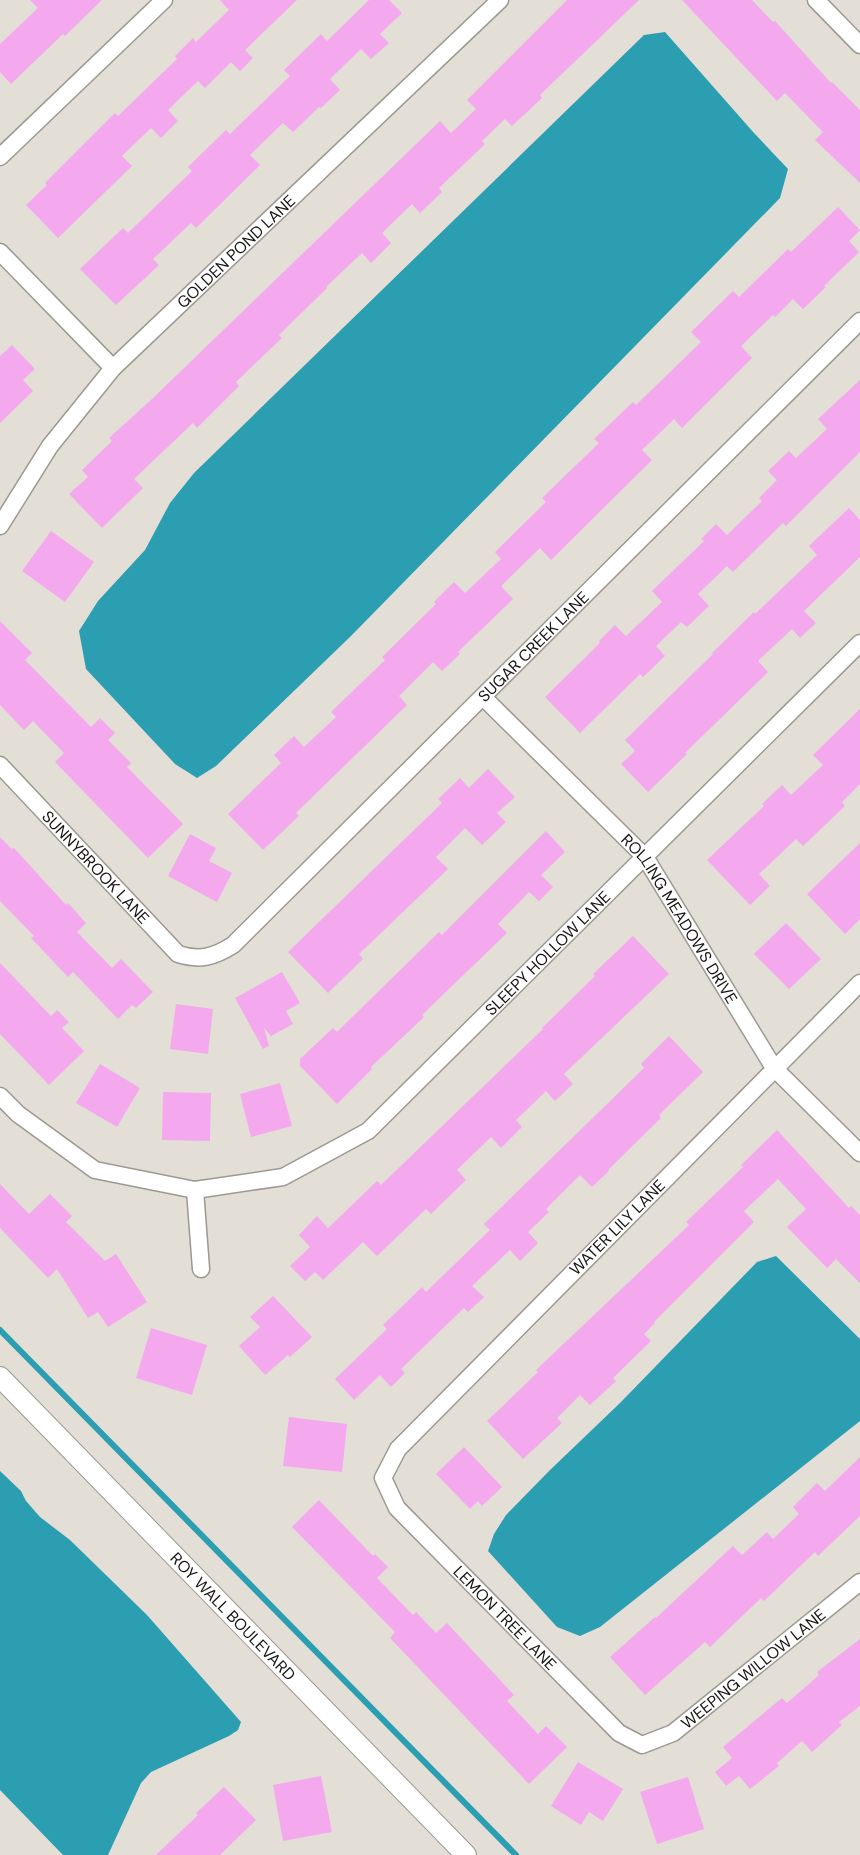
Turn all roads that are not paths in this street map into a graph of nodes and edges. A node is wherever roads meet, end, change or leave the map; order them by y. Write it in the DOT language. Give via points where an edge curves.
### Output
graph roads {
  1 [pos="164,0"];
  2 [pos="500,0"];
  3 [pos="816,0"];
  4 [pos="860,45"];
  5 [pos="0,157"];
  6 [pos="0,252"];
  7 [pos="860,321"];
  8 [pos="112,368"];
  9 [pos="0,526"];
  10 [pos="860,643"];
  11 [pos="482,697"];
  12 [pos="0,765"];
  13 [pos="645,857"];
  14 [pos="199,958"];
  15 [pos="860,983"];
  16 [pos="774,1068"];
  17 [pos="0,1096"];
  18 [pos="860,1153"];
  19 [pos="195,1190"];
  20 [pos="201,1269"];
  21 [pos="0,1377"];
  22 [pos="383,1478"];
  23 [pos="860,1582"];
  24 [pos="642,1745"];
  25 [pos="466,1855"];
  1 -- 5 [label="street"];
  2 -- 8 [label="street, GOLDEN POND LANE"];
  3 -- 4 [label="street"];
  6 -- 8 [label="street"];
  7 -- 11 [label="street, SUGAR CREEK LANE"];
  8 -- 9 [label="street, GOLDEN POND LANE" via="50,446"];
  10 -- 13 [label="street, SLEEPY HOLLOW LANE"];
  11 -- 13 [label="street, ROLLING MEADOWS DRIVE"];
  11 -- 14 [label="street, SUGAR CREEK LANE" via="233,945 218,955"];
  12 -- 14 [label="street, SUNNYBROOK LANE" via="178,954"];
  13 -- 16 [label="street, ROLLING MEADOWS DRIVE"];
  13 -- 19 [label="street, SLEEPY HOLLOW LANE" via="368,1131 283,1177"];
  15 -- 16 [label="street, WATER LILY LANE"];
  16 -- 18 [label="street, ROLLING MEADOWS DRIVE"];
  16 -- 22 [label="street, WATER LILY LANE" via="398,1449"];
  17 -- 19 [label="street, SLEEPY HOLLOW LANE" via="18,1114 95,1170"];
  19 -- 20 [label="street"];
  21 -- 25 [label="street, ROY WALL BOULEVARD"];
  22 -- 24 [label="street, LEMON TREE LANE" via="404,1515 619,1733"];
  23 -- 24 [label="street, WEEPING WILLOW LANE" via="673,1733"];
}
